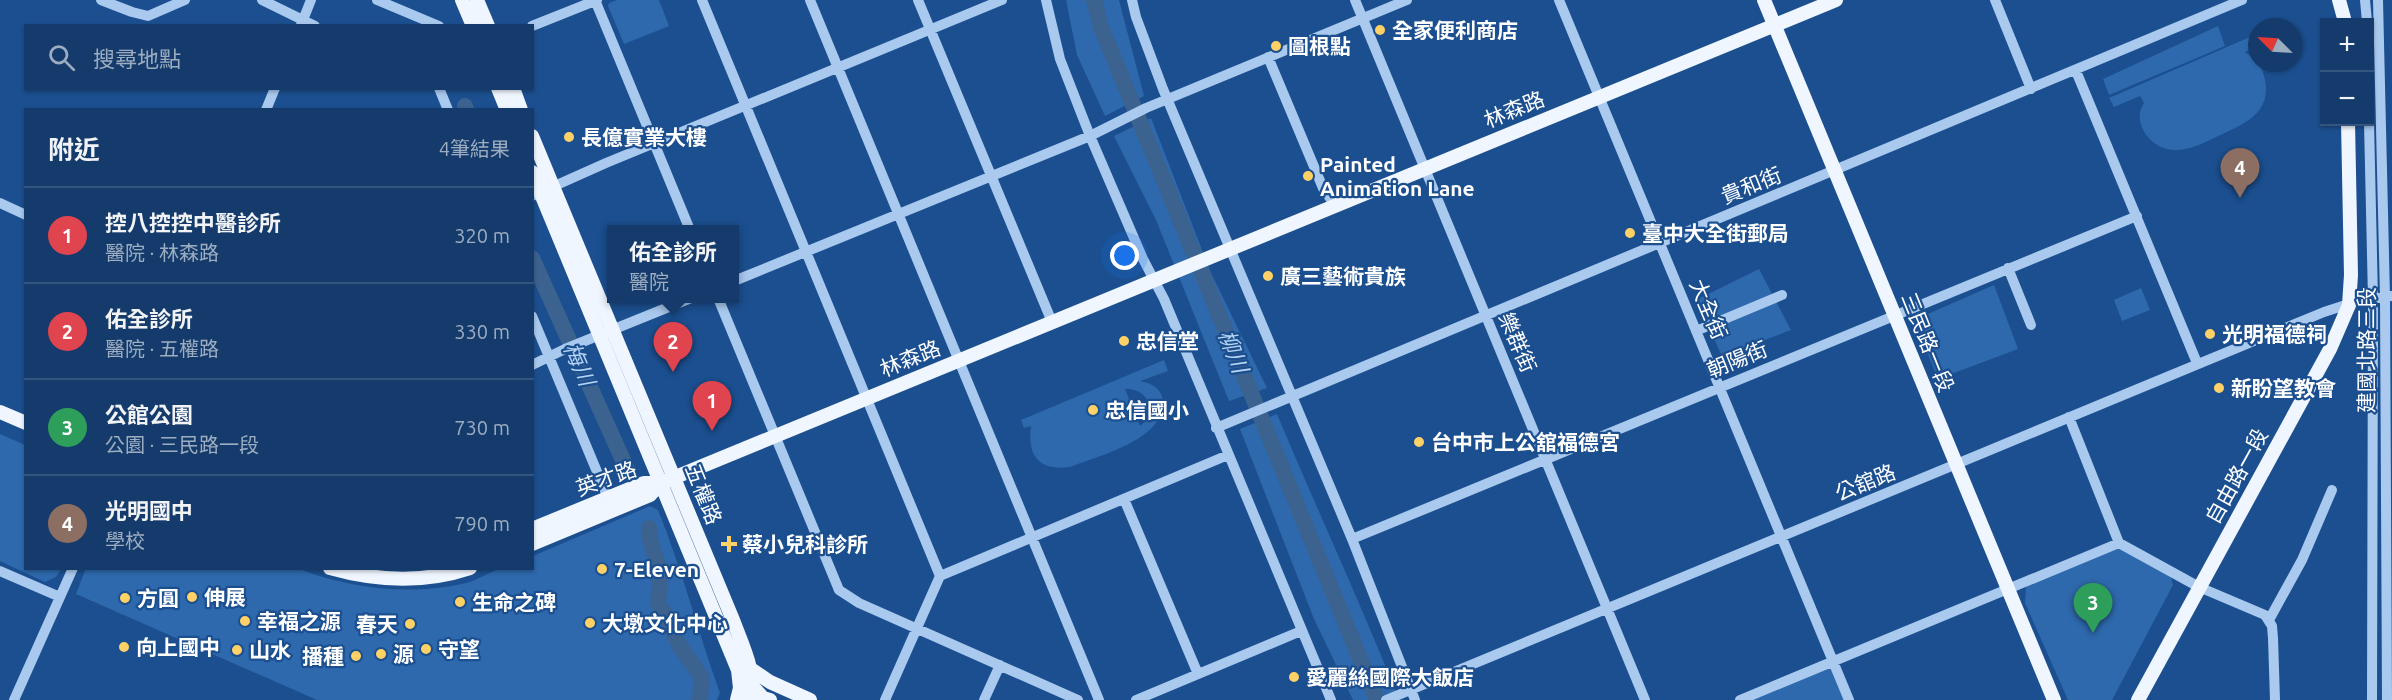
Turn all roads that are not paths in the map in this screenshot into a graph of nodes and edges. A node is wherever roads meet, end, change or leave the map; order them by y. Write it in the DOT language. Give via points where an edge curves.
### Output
graph roads {
  1 [pos="101,0"];
  2 [pos="185,0"];
  3 [pos="262,0"];
  4 [pos="311,0"];
  5 [pos="377,0"];
  6 [pos="462,0"];
  7 [pos="477,0"];
  8 [pos="596,0"];
  9 [pos="702,0"];
  10 [pos="810,0"];
  11 [pos="918,0"];
  12 [pos="1002,0"];
  13 [pos="1046,0"];
  14 [pos="1132,0"];
  15 [pos="1355,0"];
  16 [pos="1407,0"];
  17 [pos="1559,0"];
  18 [pos="1764,0"];
  19 [pos="1836,0"];
  20 [pos="1995,0"];
  21 [pos="2242,0"];
  22 [pos="2339,0"];
  23 [pos="2365,0"];
  24 [pos="2378,0"];
  25 [pos="1363,18"];
  26 [pos="2344,18"];
  27 [pos="2367,18"];
  28 [pos="302,23"];
  29 [pos="434,24"];
  30 [pos="469,24"];
  31 [pos="487,24"];
  32 [pos="534,25"];
  33 [pos="1775,26"];
  34 [pos="930,30"];
  35 [pos="1268,57"];
  36 [pos="838,67"];
  37 [pos="2076,71"];
  38 [pos="2031,89"];
  39 [pos="274,90"];
  40 [pos="440,90"];
  41 [pos="499,90"];
  42 [pos="514,90"];
  43 [pos="1600,97"];
  44 [pos="1168,99"];
  45 [pos="746,106"];
  46 [pos="267,108"];
  47 [pos="447,108"];
  48 [pos="506,108"];
  49 [pos="520,108"];
  50 [pos="2348,126"];
  51 [pos="2369,126"];
  52 [pos="1090,136"];
  53 [pos="534,141"];
  54 [pos="654,143"];
  55 [pos="1425,168"];
  56 [pos="1835,171"];
  57 [pos="991,175"];
  58 [pos="554,186"];
  59 [pos="537,194"];
  60 [pos="0,203"];
  61 [pos="1335,205"];
  62 [pos="899,213"];
  63 [pos="24,214"];
  64 [pos="2137,216"];
  65 [pos="688,225"];
  66 [pos="1660,244"];
  67 [pos="1229,248"];
  68 [pos="806,252"];
  69 [pos="2008,268"];
  70 [pos="739,279"];
  71 [pos="1154,280"];
  72 [pos="1782,295"];
  73 [pos="2389,297"];
  74 [pos="2373,299"];
  75 [pos="679,303"];
  76 [pos="720,303"];
  77 [pos="2349,305"];
  78 [pos="1895,315"];
  79 [pos="1486,316"];
  80 [pos="534,321"];
  81 [pos="1052,322"];
  82 [pos="2031,325"];
  83 [pos="1696,331"];
  84 [pos="607,333"];
  85 [pos="549,357"];
  86 [pos="960,360"];
  87 [pos="2197,363"];
  88 [pos="534,364"];
  89 [pos="1720,387"];
  90 [pos="868,398"];
  91 [pos="1291,398"];
  92 [pos="0,412"];
  93 [pos="2069,417"];
  94 [pos="24,422"];
  95 [pos="1216,428"];
  96 [pos="775,436"];
  97 [pos="1228,455"];
  98 [pos="1546,459"];
  99 [pos="1956,465"];
  100 [pos="668,480"];
  101 [pos="2332,490"];
  102 [pos="608,498"];
  103 [pos="1124,499"];
  104 [pos="534,528"];
  105 [pos="1033,537"];
  106 [pos="1782,537"];
  107 [pos="1352,539"];
  108 [pos="534,543"];
  109 [pos="2120,543"];
  110 [pos="72,570"];
  111 [pos="337,570"];
  112 [pos="462,570"];
  113 [pos="0,571"];
  114 [pos="940,576"];
  115 [pos="2199,587"];
  116 [pos="2008,589"];
  117 [pos="60,597"];
  118 [pos="1608,609"];
  119 [pos="2269,620"];
  120 [pos="917,629"];
  121 [pos="1301,631"];
  122 [pos="1833,662"];
  123 [pos="1000,665"];
  124 [pos="745,669"];
  125 [pos="1198,674"];
  126 [pos="770,682"];
  127 [pos="753,686"];
  128 [pos="1413,695"];
  129 [pos="1391,698"];
  130 [pos="753,699"];
  131 [pos="15,700"];
  132 [pos="810,700"];
  133 [pos="885,700"];
  134 [pos="984,700"];
  135 [pos="1078,700"];
  136 [pos="1099,700"];
  137 [pos="1136,700"];
  138 [pos="1331,700"];
  139 [pos="1645,700"];
  140 [pos="1740,700"];
  141 [pos="1849,700"];
  142 [pos="2054,700"];
  143 [pos="2138,700"];
  144 [pos="2275,700"];
  145 [pos="2372,700"];
  146 [pos="2387,700"];
  1 -- 2 [label="street" via="148,16"];
  3 -- 28 [label="street"];
  4 -- 28 [label="street"];
  5 -- 29 [label="street"];
  6 -- 30 [label="main road"];
  7 -- 31 [label="main road"];
  8 -- 32 [label="street"];
  8 -- 54 [label="street"];
  9 -- 45 [label="street"];
  10 -- 36 [label="street"];
  11 -- 34 [label="street"];
  12 -- 34 [label="street"];
  13 -- 52 [label="street" via="1060,60"];
  14 -- 44 [label="street"];
  15 -- 25 [label="street, 樂群街"];
  16 -- 25 [label="street"];
  17 -- 43 [label="street, 大全街"];
  18 -- 33 [label="main road, 三民路一段"];
  19 -- 33 [label="main road, 林森路"];
  20 -- 38 [label="street"];
  21 -- 37 [label="street, 貴和街"];
  22 -- 26 [label="main road"];
  23 -- 27 [label="street"];
  24 -- 73 [label="street, 建國北路三段"];
  25 -- 35 [label="street"];
  25 -- 55 [label="street, 樂群街"];
  33 -- 43 [label="main road, 林森路"];
  33 -- 56 [label="main road, 三民路一段"];
  34 -- 36 [label="street"];
  34 -- 57 [label="street"];
  35 -- 44 [label="street"];
  35 -- 61 [label="street" via="1323,188"];
  36 -- 45 [label="street"];
  36 -- 62 [label="street"];
  37 -- 38 [label="street, 貴和街"];
  37 -- 64 [label="street"];
  38 -- 56 [label="street, 貴和街"];
  39 -- 46 [label="street"];
  40 -- 47 [label="street"];
  41 -- 48 [label="main road"];
  42 -- 49 [label="main road"];
  43 -- 55 [label="main road, 林森路"];
  43 -- 66 [label="street, 大全街"];
  44 -- 52 [label="street"];
  44 -- 67 [label="street"];
  45 -- 54 [label="street"];
  45 -- 68 [label="street"];
  50 -- 77 [label="main road, 自由路一段"];
  51 -- 74 [label="street, 建國北路三段"];
  52 -- 57 [label="street"];
  52 -- 71 [label="street"];
  53 -- 58 [label="main road, 五權路"];
  54 -- 58 [label="street"];
  54 -- 65 [label="street"];
  55 -- 61 [label="main road, 林森路"];
  55 -- 79 [label="street, 樂群街"];
  56 -- 66 [label="street, 貴和街"];
  56 -- 78 [label="main road, 三民路一段"];
  57 -- 62 [label="street"];
  57 -- 81 [label="street"];
  58 -- 59 [label="street"];
  58 -- 84 [label="main road, 五權路"];
  59 -- 84 [label="main road, 五權路"];
  60 -- 63 [label="street"];
  61 -- 67 [label="main road, 林森路"];
  62 -- 68 [label="street"];
  62 -- 86 [label="street"];
  64 -- 69 [label="street, 朝陽街"];
  64 -- 87 [label="street"];
  66 -- 79 [label="street, 貴和街"];
  66 -- 83 [label="street, 大全街"];
  67 -- 71 [label="main road, 林森路"];
  67 -- 91 [label="street"];
  68 -- 70 [label="street"];
  68 -- 90 [label="street"];
  69 -- 78 [label="street, 朝陽街"];
  69 -- 82 [label="street"];
  71 -- 81 [label="main road, 林森路"];
  71 -- 95 [label="street"];
  72 -- 83 [label="street"];
  73 -- 74 [label="street, 公舘路"];
  73 -- 146 [label="street, 建國北路三段"];
  74 -- 77 [label="street, 公舘路"];
  74 -- 145 [label="street, 建國北路三段"];
  75 -- 84 [label="street"];
  76 -- 96 [label="street"];
  77 -- 87 [label="street, 公舘路"];
  77 -- 115 [label="main road, 自由路一段" via="2330,349"];
  78 -- 89 [label="street, 朝陽街"];
  78 -- 99 [label="main road, 三民路一段"];
  79 -- 91 [label="street, 貴和街"];
  79 -- 98 [label="street, 樂群街"];
  80 -- 85 [label="street"];
  81 -- 86 [label="main road, 林森路"];
  83 -- 89 [label="street, 大全街"];
  84 -- 85 [label="street"];
  84 -- 100 [label="main road, 五權路"];
  85 -- 88 [label="street"];
  85 -- 102 [label="street"];
  86 -- 90 [label="main road, 林森路"];
  86 -- 105 [label="street"];
  87 -- 93 [label="street, 公舘路"];
  89 -- 98 [label="street, 朝陽街"];
  89 -- 106 [label="street, 大全街"];
  90 -- 96 [label="main road, 林森路"];
  90 -- 114 [label="street"];
  91 -- 95 [label="street, 貴和街"];
  91 -- 107 [label="street"];
  92 -- 94 [label="main road"];
  93 -- 99 [label="street, 公舘路"];
  93 -- 109 [label="street"];
  95 -- 97 [label="street"];
  96 -- 100 [label="main road, 林森路"];
  96 -- 120 [label="street" via="839,590"];
  97 -- 103 [label="street"];
  97 -- 121 [label="street"];
  98 -- 107 [label="street, 朝陽街"];
  98 -- 118 [label="street, 樂群街"];
  99 -- 106 [label="street, 公舘路"];
  99 -- 116 [label="main road, 三民路一段"];
  100 -- 102 [label="main road, 英才路" via="644,483"];
  100 -- 108 [label="main road, 英才路" via="650,495"];
  100 -- 124 [label="main road, 五權路"];
  101 -- 119 [label="street" via="2302,560"];
  102 -- 104 [label="main road, 英才路"];
  103 -- 105 [label="street"];
  103 -- 125 [label="street"];
  105 -- 114 [label="street"];
  105 -- 136 [label="street"];
  106 -- 118 [label="street, 公舘路"];
  106 -- 122 [label="street, 大全街"];
  107 -- 128 [label="street"];
  109 -- 115 [label="street"];
  109 -- 116 [label="street"];
  110 -- 117 [label="street"];
  111 -- 112 [label="main road" via="354,575 424,579"];
  113 -- 117 [label="street"];
  114 -- 120 [label="street"];
  115 -- 119 [label="street" via="2258,611"];
  115 -- 143 [label="main road, 自由路一段"];
  116 -- 122 [label="street"];
  116 -- 142 [label="main road, 三民路一段"];
  117 -- 131 [label="street"];
  118 -- 128 [label="street, 公舘路"];
  118 -- 139 [label="street, 樂群街"];
  119 -- 144 [label="street"];
  120 -- 123 [label="street"];
  120 -- 133 [label="street"];
  121 -- 125 [label="street"];
  121 -- 138 [label="street"];
  122 -- 140 [label="street"];
  122 -- 141 [label="street, 大全街"];
  123 -- 134 [label="street"];
  123 -- 135 [label="street"];
  124 -- 126 [label="main road"];
  124 -- 127 [label="main road, 五權路"];
  124 -- 130 [label="main road"];
  125 -- 137 [label="street"];
  126 -- 127 [label="main road"];
  126 -- 132 [label="main road"];
  127 -- 130 [label="main road"];
  128 -- 129 [label="street, 公舘路"];
}
